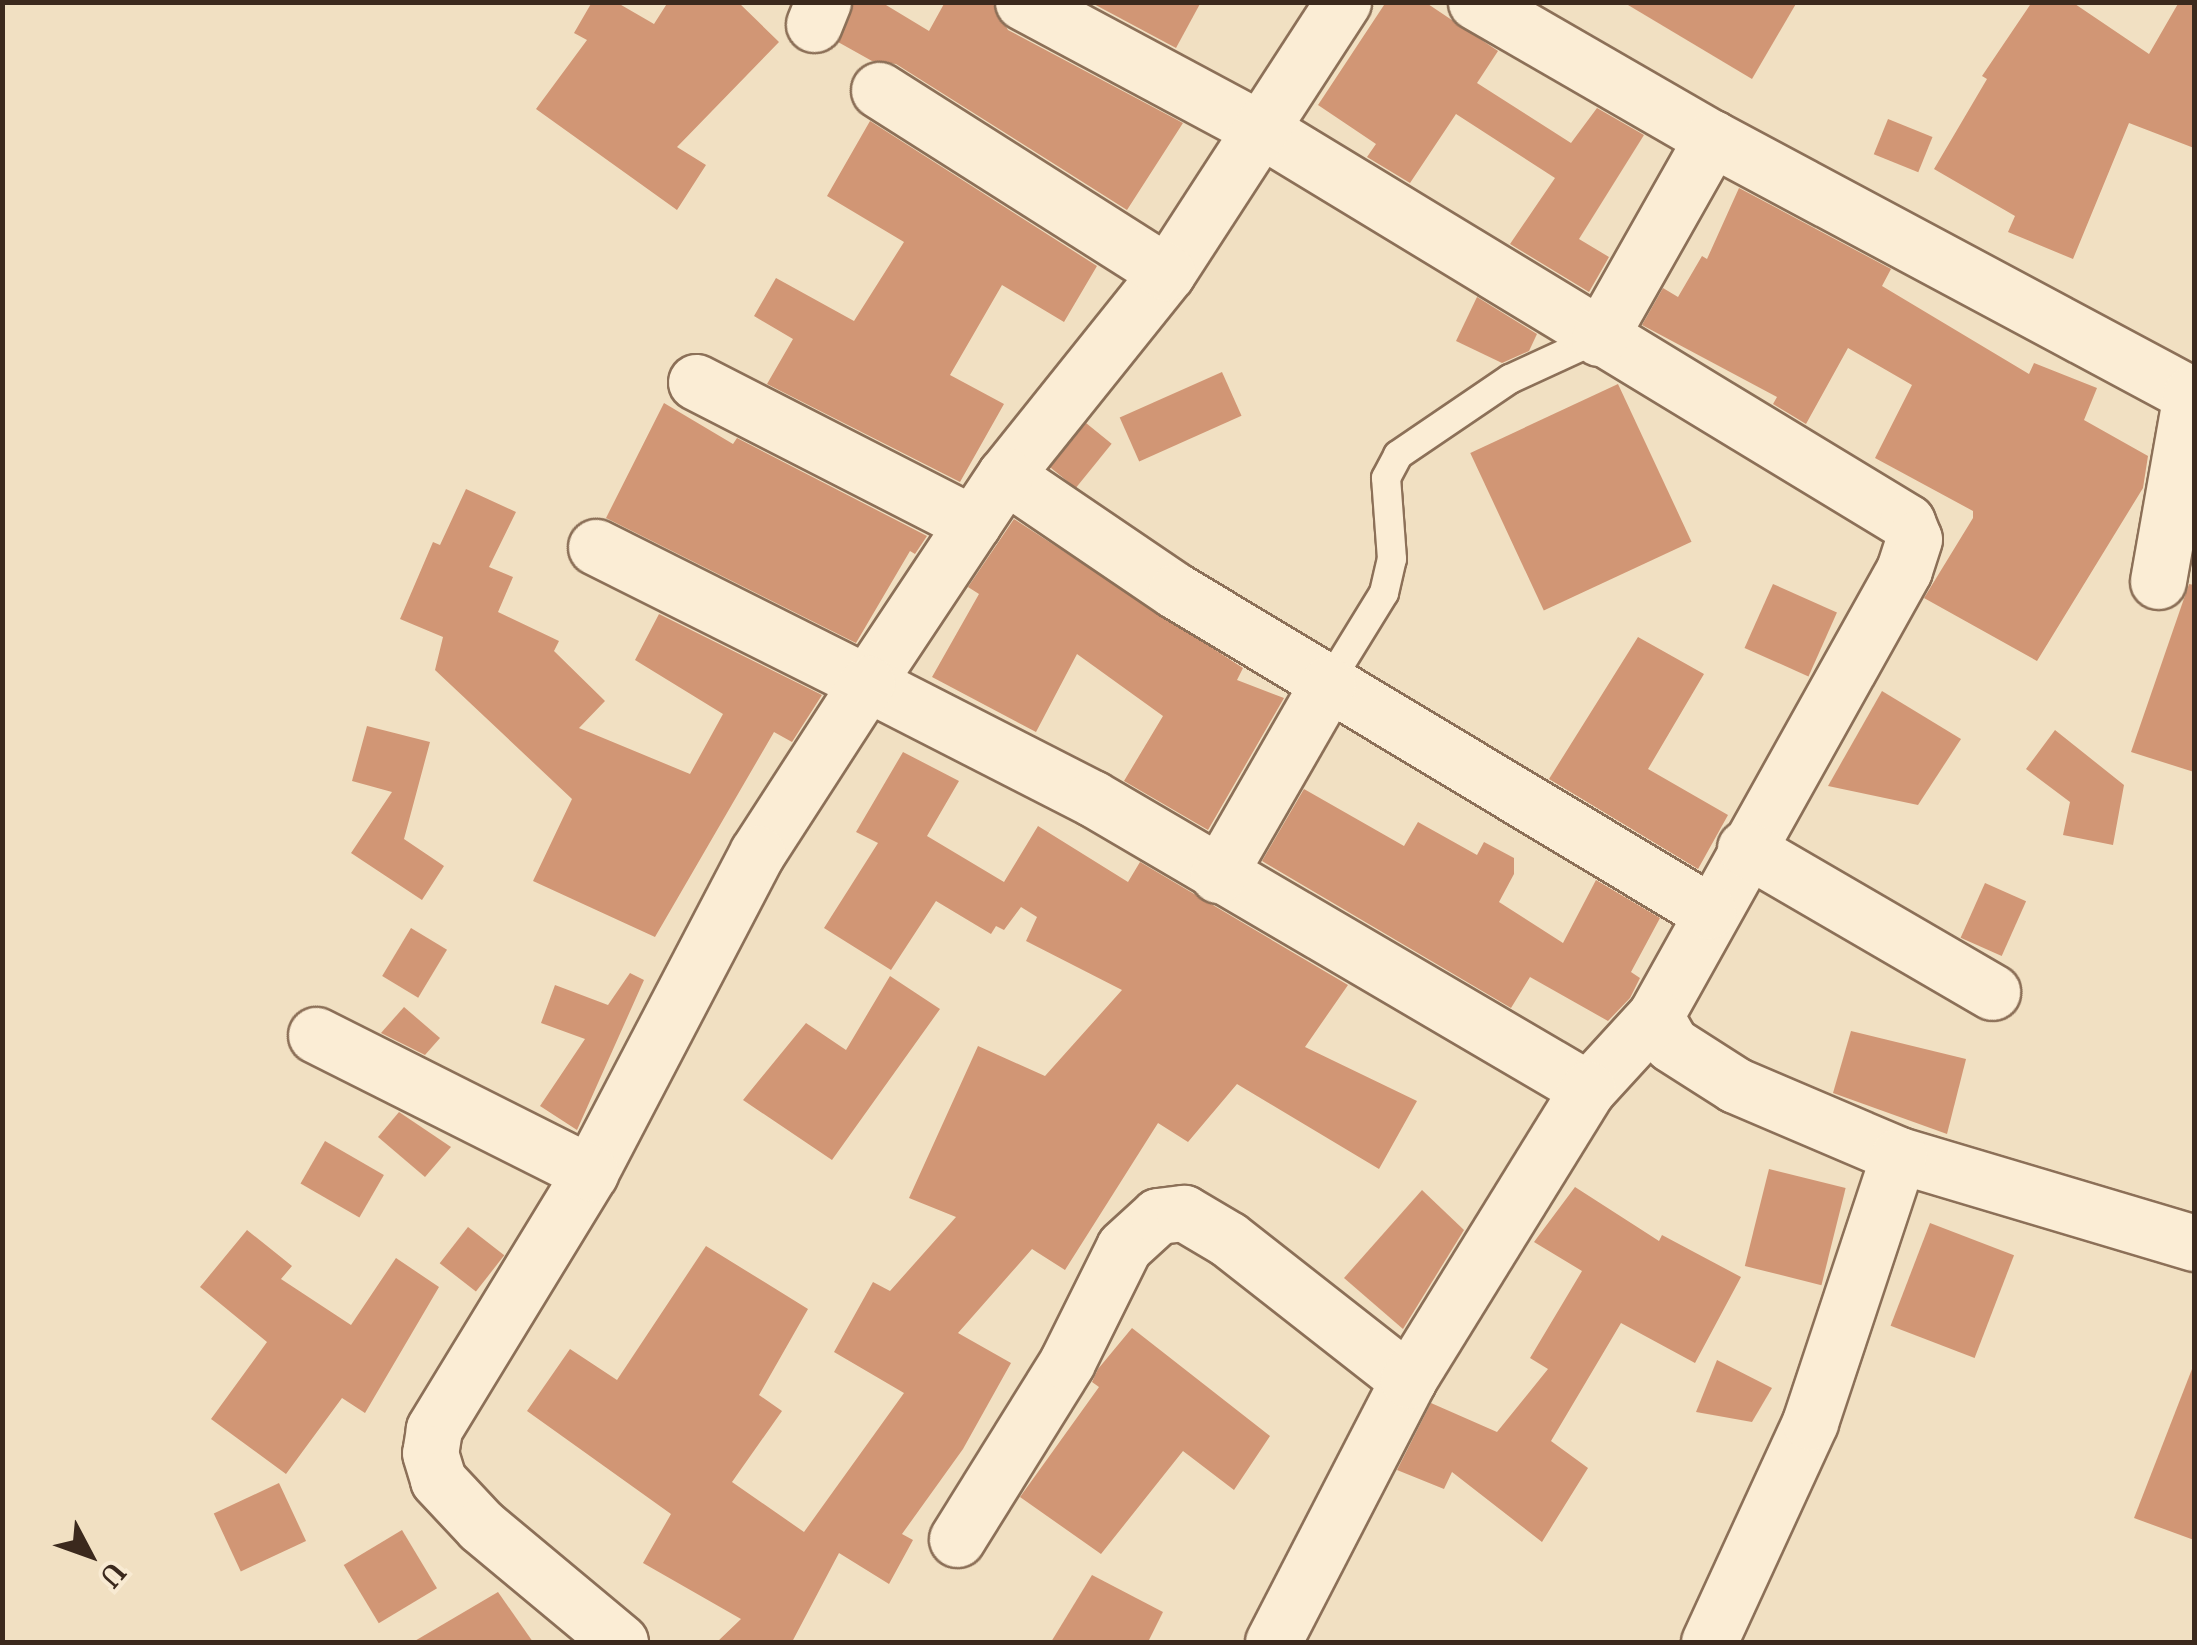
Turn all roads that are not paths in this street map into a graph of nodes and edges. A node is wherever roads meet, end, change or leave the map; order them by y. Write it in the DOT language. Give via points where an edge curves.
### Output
graph roads {
  1 [pos="1023,2"];
  2 [pos="1343,2"];
  3 [pos="1476,2"];
  4 [pos="878,90"];
  5 [pos="1262,130"];
  6 [pos="1712,138"];
  7 [pos="1167,273"];
  8 [pos="1599,338"];
  9 [pos="696,382"];
  10 [pos="2193,395"];
  11 [pos="1005,476"];
  12 [pos="973,524"];
  13 [pos="596,547"];
  14 [pos="2158,581"];
  15 [pos="867,683"];
  16 [pos="1328,684"];
  17 [pos="1744,848"];
  18 [pos="1218,874"];
  19 [pos="1708,912"];
  20 [pos="1992,992"];
  21 [pos="1655,1016"];
  22 [pos="316,1035"];
  23 [pos="1588,1089"];
  24 [pos="1899,1155"];
  25 [pos="590,1173"];
  26 [pos="2194,1243"];
  27 [pos="1408,1380"];
  28 [pos="957,1539"];
  29 [pos="620,1642"];
  30 [pos="1274,1642"];
  31 [pos="1708,1642"];
  1 -- 5 [label="street"];
  2 -- 5 [label="street"];
  3 -- 6 [label="street"];
  4 -- 7 [label="street"];
  5 -- 7 [label="street"];
  5 -- 8 [label="street"];
  6 -- 8 [label="street"];
  6 -- 10 [label="street"];
  7 -- 11 [label="street"];
  8 -- 16 [label="lane" via="1510,380 1398,455 1386,478 1392,559 1384,593"];
  8 -- 17 [label="street" via="1888,509 1907,522 1914,539 1904,570"];
  9 -- 12 [label="street"];
  10 -- 14 [label="street"];
  11 -- 12 [label="street"];
  11 -- 16 [label="street"];
  12 -- 15 [label="street"];
  13 -- 15 [label="street"];
  15 -- 18 [label="street" via="1092,798"];
  15 -- 25 [label="street" via="758,853"];
  16 -- 18 [label="street"];
  16 -- 19 [label="street"];
  17 -- 19 [label="street"];
  17 -- 20 [label="street"];
  18 -- 23 [label="street"];
  19 -- 21 [label="street"];
  21 -- 23 [label="street"];
  21 -- 24 [label="street" via="1672,1044 1735,1085"];
  22 -- 25 [label="street"];
  23 -- 27 [label="street"];
  24 -- 26 [label="street"];
  24 -- 31 [label="street" via="1810,1422"];
  25 -- 29 [label="street" via="457,1388 434,1429 430,1453 438,1480 481,1526"];
  27 -- 28 [label="street" via="1228,1239 1184,1213 1158,1216 1124,1247 1067,1362"];
  27 -- 30 [label="street"];
}
